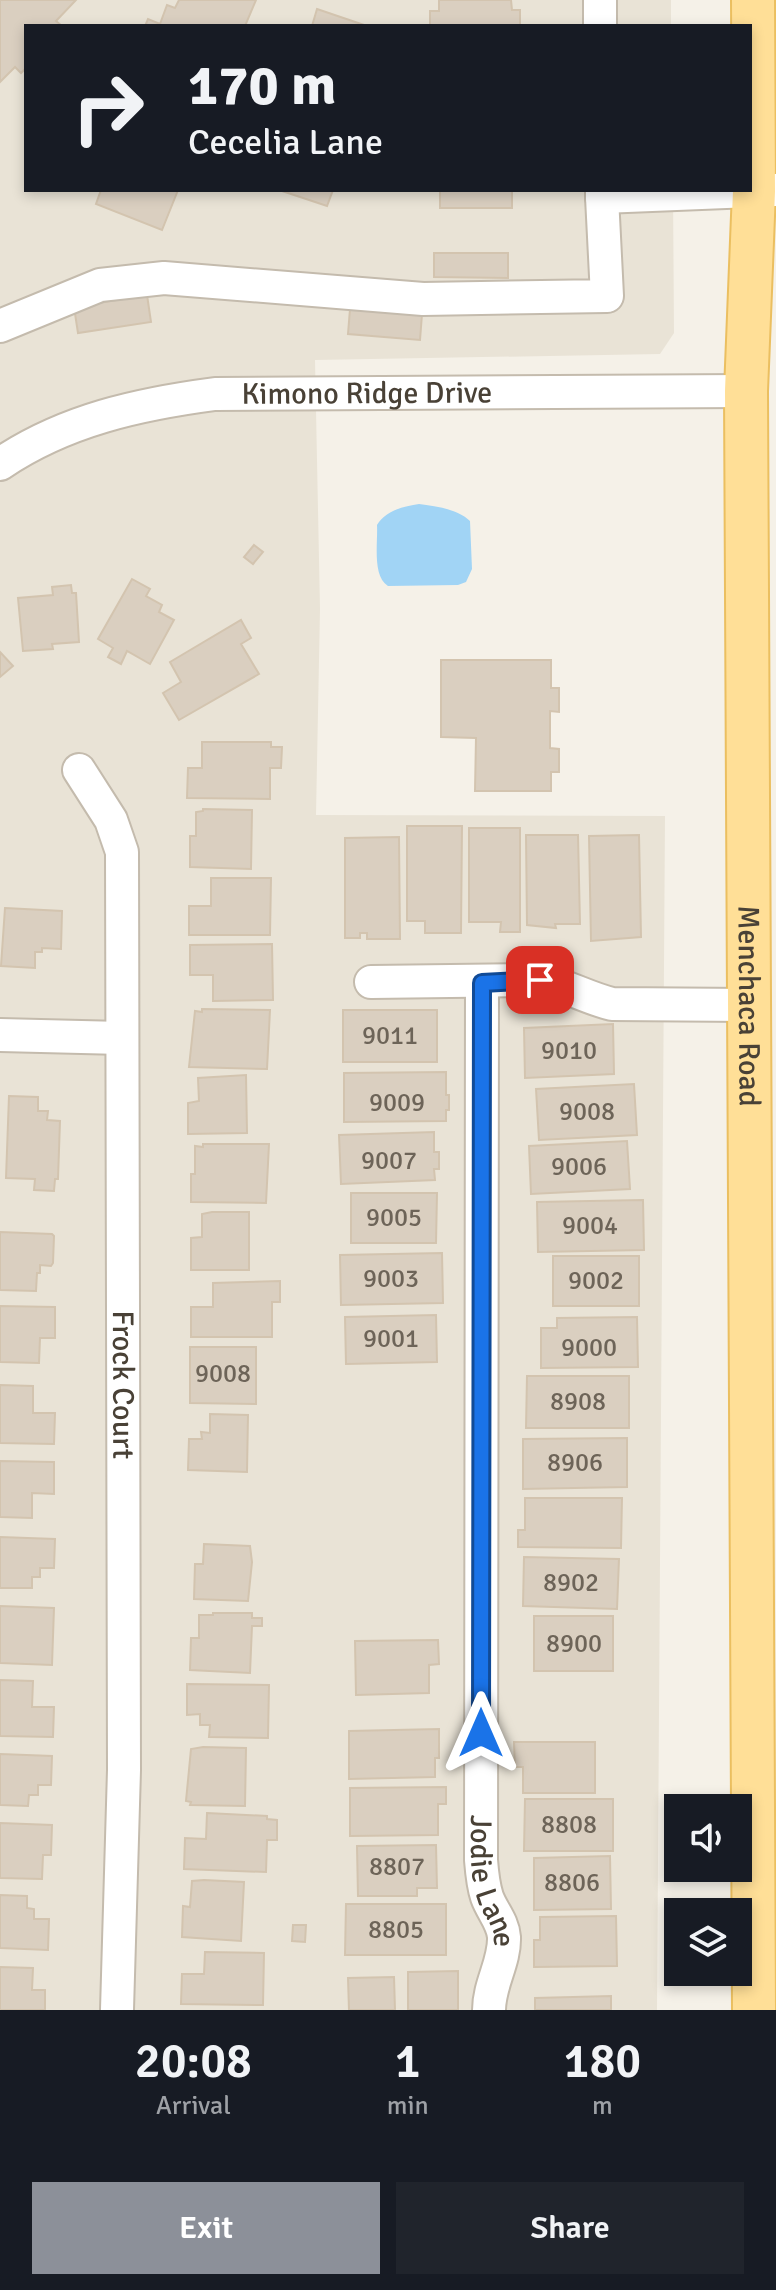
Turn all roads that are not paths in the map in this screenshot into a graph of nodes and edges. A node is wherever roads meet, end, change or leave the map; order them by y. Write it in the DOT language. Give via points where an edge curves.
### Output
graph roads {
  1 [pos="600,0"];
  2 [pos="753,0"];
  3 [pos="600,24"];
  4 [pos="765,191"];
  5 [pos="711,192"];
  6 [pos="602,194"];
  7 [pos="0,326"];
  8 [pos="746,391"];
  9 [pos="0,464"];
  10 [pos="79,770"];
  11 [pos="371,982"];
  12 [pos="482,983"];
  13 [pos="750,1005"];
  14 [pos="0,1035"];
  15 [pos="122,1038"];
  16 [pos="117,2010"];
  17 [pos="489,2010"];
  18 [pos="754,2010"];
  1 -- 3 [label="street"];
  2 -- 4 [label="main road, Menchaca Road"];
  4 -- 8 [label="main road, Menchaca Road"];
  5 -- 6 [label="street"];
  6 -- 7 [label="street" via="607,296 423,299 164,278 100,285"];
  8 -- 9 [label="street, Kimono Ridge Drive" via="215,394 158,401 97,417"];
  8 -- 13 [label="main road, Menchaca Road"];
  10 -- 15 [label="street, Frock Court" via="111,820 122,852"];
  11 -- 12 [label="street"];
  12 -- 13 [label="street" via="540,980 626,1005"];
  12 -- 17 [label="street, Jodie Lane" via="481,1860 487,1898 504,1934"];
  13 -- 18 [label="main road, Menchaca Road"];
  14 -- 15 [label="street"];
  15 -- 16 [label="street, Frock Court" via="124,1770"];
}
